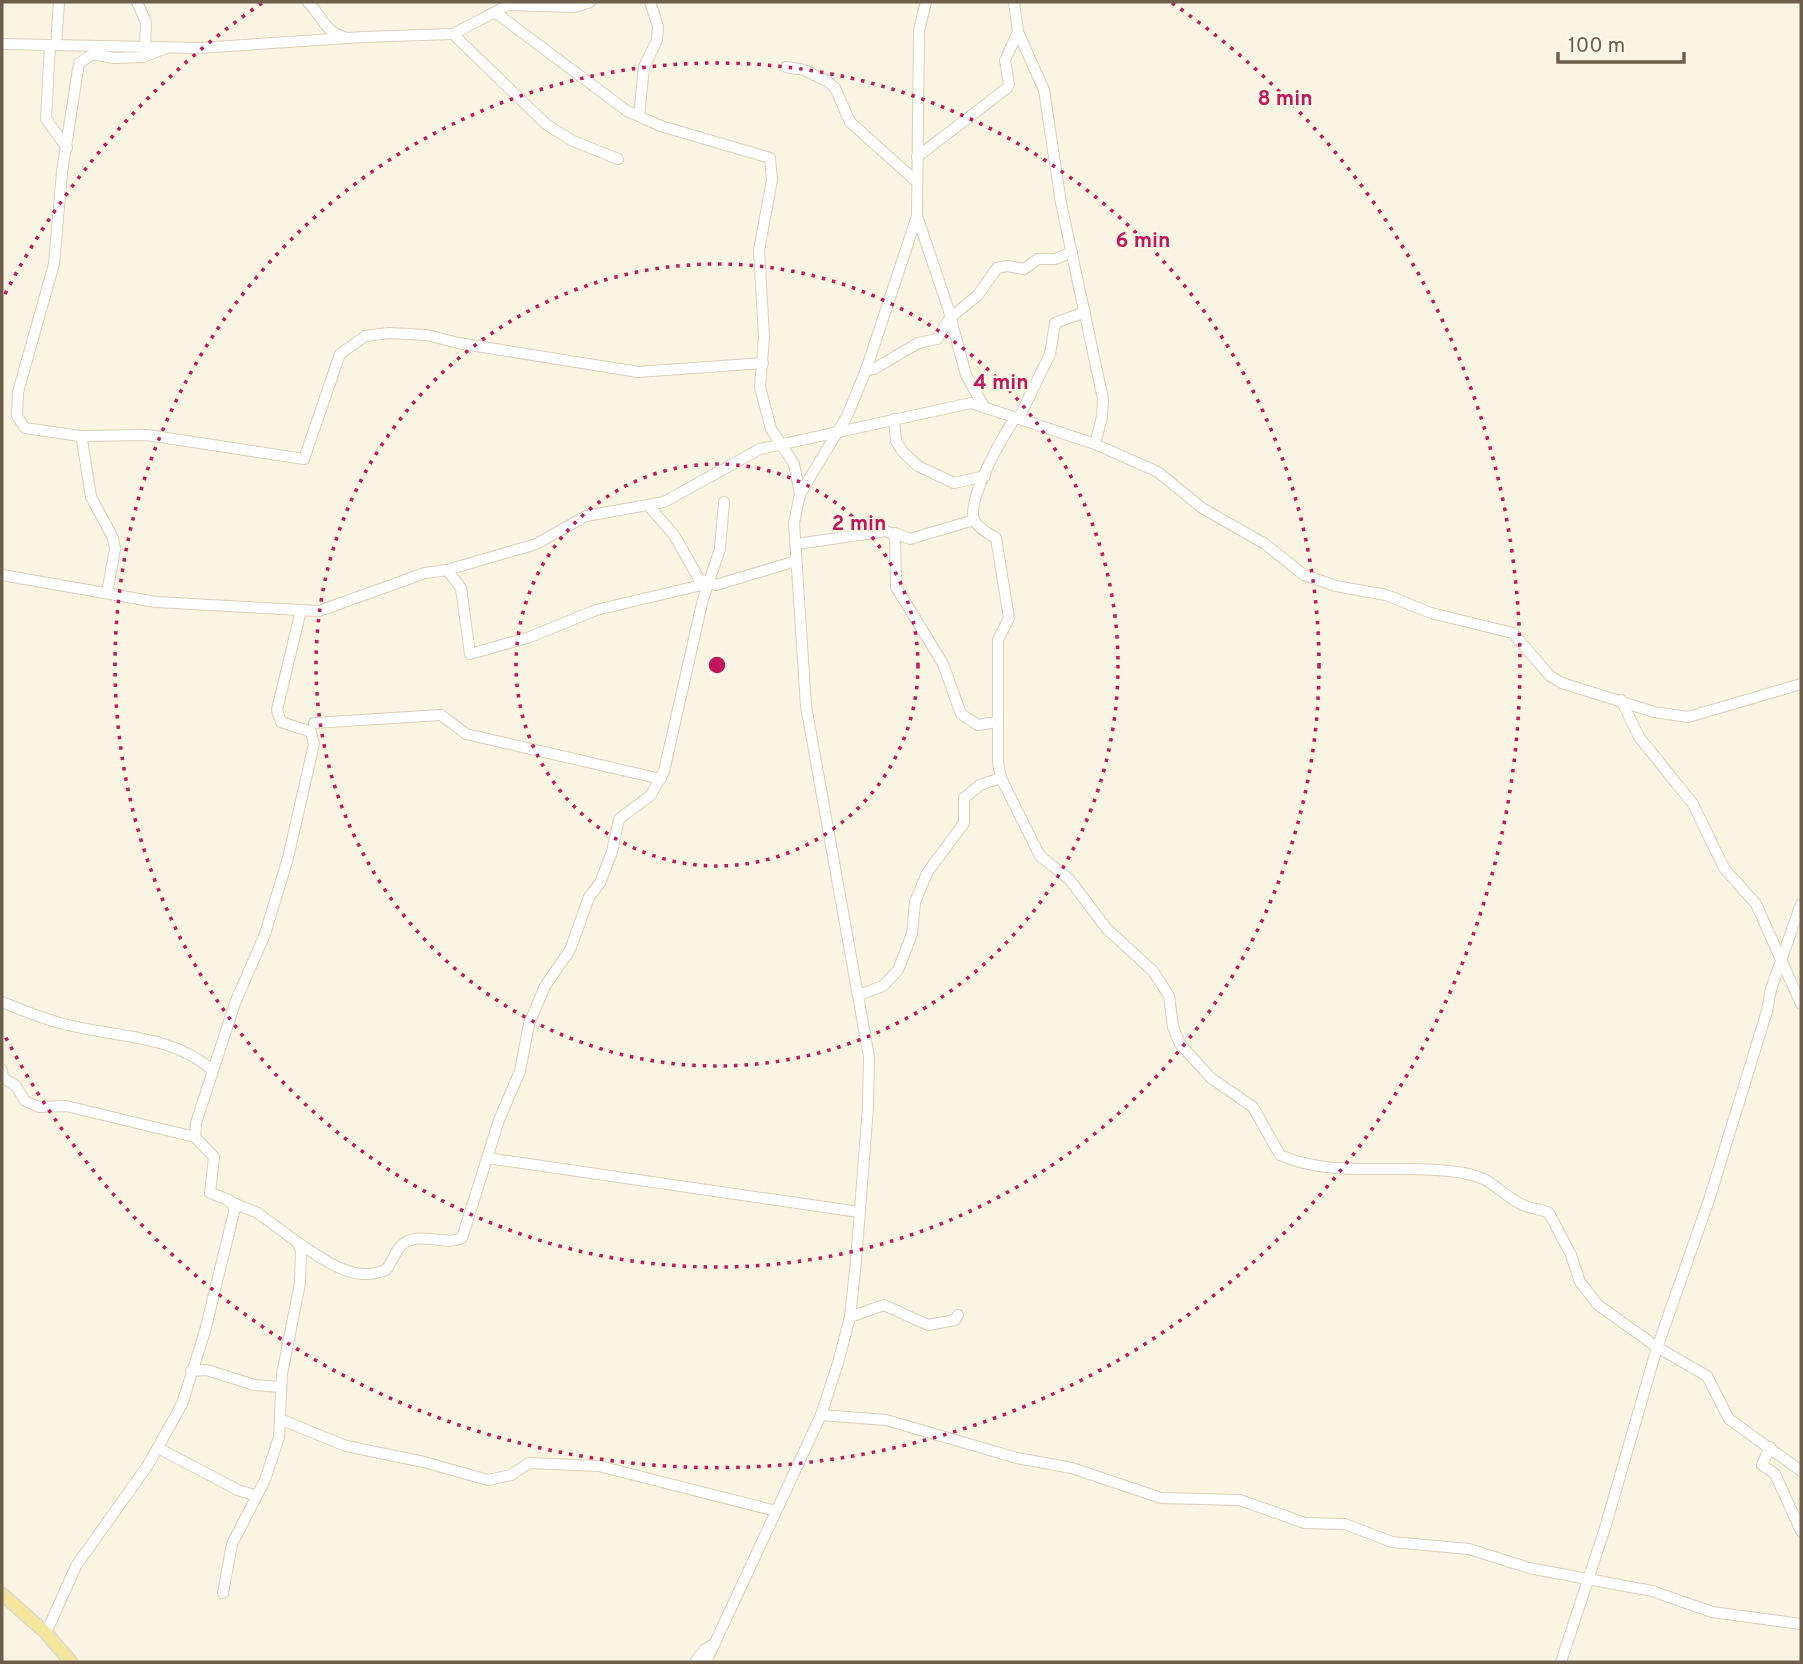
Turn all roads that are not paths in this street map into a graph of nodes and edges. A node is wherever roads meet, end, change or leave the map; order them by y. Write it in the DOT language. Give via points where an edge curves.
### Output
graph roads {
  1 [pos="59,2"];
  2 [pos="137,2"];
  3 [pos="308,2"];
  4 [pos="590,2"];
  5 [pos="650,2"];
  6 [pos="926,2"];
  7 [pos="1014,2"];
  8 [pos="512,3"];
  9 [pos="496,13"];
  10 [pos="1018,32"];
  11 [pos="453,34"];
  12 [pos="347,38"];
  13 [pos="2,44"];
  14 [pos="53,45"];
  15 [pos="145,47"];
  16 [pos="166,48"];
  17 [pos="786,67"];
  18 [pos="639,116"];
  19 [pos="67,148"];
  20 [pos="917,157"];
  21 [pos="618,159"];
  22 [pos="917,182"];
  23 [pos="918,216"];
  24 [pos="1072,252"];
  25 [pos="1085,312"];
  26 [pos="950,318"];
  27 [pos="763,363"];
  28 [pos="866,370"];
  29 [pos="982,405"];
  30 [pos="1017,418"];
  31 [pos="894,419"];
  32 [pos="835,435"];
  33 [pos="80,436"];
  34 [pos="780,444"];
  35 [pos="1095,444"];
  36 [pos="985,476"];
  37 [pos="800,494"];
  38 [pos="724,502"];
  39 [pos="649,506"];
  40 [pos="974,520"];
  41 [pos="891,533"];
  42 [pos="797,544"];
  43 [pos="796,561"];
  44 [pos="447,570"];
  45 [pos="2,575"];
  46 [pos="707,584"];
  47 [pos="107,593"];
  48 [pos="301,610"];
  49 [pos="1801,684"];
  50 [pos="1621,700"];
  51 [pos="996,722"];
  52 [pos="314,723"];
  53 [pos="1001,778"];
  54 [pos="661,779"];
  55 [pos="1801,904"];
  56 [pos="1783,963"];
  57 [pos="859,995"];
  58 [pos="2,1002"];
  59 [pos="1801,1004"];
  60 [pos="211,1069"];
  61 [pos="2,1070"];
  62 [pos="195,1137"];
  63 [pos="487,1158"];
  64 [pos="228,1201"];
  65 [pos="859,1212"];
  66 [pos="297,1242"];
  67 [pos="958,1315"];
  68 [pos="850,1317"];
  69 [pos="1657,1347"];
  70 [pos="191,1371"];
  71 [pos="281,1387"];
  72 [pos="821,1415"];
  73 [pos="282,1420"];
  74 [pos="1770,1447"];
  75 [pos="158,1448"];
  76 [pos="1801,1471"];
  77 [pos="257,1496"];
  78 [pos="776,1511"];
  79 [pos="1801,1531"];
  80 [pos="1588,1577"];
  81 [pos="223,1593"];
  82 [pos="2,1594"];
  83 [pos="1801,1624"];
  84 [pos="46,1633"];
  85 [pos="715,1644"];
  86 [pos="72,1662"];
  87 [pos="695,1662"];
  88 [pos="706,1662"];
  89 [pos="1561,1662"];
  1 -- 14 [label="street"];
  2 -- 15 [label="street" via="146,22"];
  3 -- 12 [label="street" via="325,26"];
  4 -- 8 [label="street" via="575,7"];
  5 -- 18 [label="street" via="658,26 657,40 644,67"];
  6 -- 20 [label="street" via="919,30"];
  7 -- 10 [label="street"];
  8 -- 9 [label="street"];
  9 -- 11 [label="street"];
  9 -- 18 [label="street" via="576,76"];
  10 -- 20 [label="street" via="1005,60 1007,88"];
  10 -- 24 [label="street" via="1044,90"];
  11 -- 12 [label="street"];
  11 -- 21 [label="street" via="547,125"];
  12 -- 16 [label="street"];
  13 -- 14 [label="street"];
  14 -- 15 [label="street"];
  14 -- 19 [label="street" via="46,120"];
  15 -- 16 [label="street"];
  16 -- 19 [label="street" via="143,57 93,54 79,63"];
  17 -- 22 [label="street" via="827,81 849,122"];
  18 -- 27 [label="street" via="770,158 772,180 759,259"];
  19 -- 33 [label="street" via="54,264 26,355 17,415 25,428"];
  20 -- 22 [label="street"];
  22 -- 23 [label="street"];
  23 -- 26 [label="street"];
  23 -- 28 [label="street"];
  24 -- 25 [label="street"];
  24 -- 26 [label="street" via="1038,259 1024,269 997,268 978,295"];
  25 -- 30 [label="street" via="1055,323 1050,354"];
  25 -- 35 [label="street" via="1103,399"];
  26 -- 28 [label="street" via="937,340 922,341"];
  26 -- 29 [label="street" via="966,375"];
  27 -- 33 [label="street" via="638,372 427,335 389,333 365,336 340,354 304,459 147,435"];
  27 -- 34 [label="street" via="763,403"];
  28 -- 32 [label="street"];
  29 -- 30 [label="street"];
  29 -- 31 [label="street" via="962,402"];
  30 -- 35 [label="street"];
  30 -- 36 [label="street"];
  31 -- 32 [label="street"];
  31 -- 36 [label="street" via="896,441 918,466 954,483"];
  32 -- 34 [label="street"];
  32 -- 37 [label="street"];
  33 -- 47 [label="street" via="91,497 115,549"];
  34 -- 37 [label="street" via="794,464"];
  34 -- 39 [label="street" via="742,456 682,494"];
  35 -- 50 [label="street" via="1158,472 1202,508 1265,544 1304,575 1386,595 1432,614 1504,629 1526,645 1550,677"];
  36 -- 40 [label="street"];
  37 -- 42 [label="street" via="794,523"];
  38 -- 46 [label="street" via="720,550"];
  39 -- 44 [label="street" via="586,516 536,544"];
  39 -- 46 [label="street"];
  40 -- 41 [label="street" via="910,539"];
  40 -- 51 [label="street" via="996,538 1009,618 998,640"];
  41 -- 42 [label="street"];
  41 -- 51 [label="street" via="897,540 896,587 943,664 961,714 978,724"];
  42 -- 43 [label="street"];
  43 -- 46 [label="street"];
  43 -- 57 [label="street" via="806,706"];
  44 -- 46 [label="street" via="461,588 470,654 530,637 596,610"];
  44 -- 48 [label="street" via="425,573 319,611"];
  45 -- 47 [label="street"];
  46 -- 54 [label="street"];
  47 -- 48 [label="street" via="156,602"];
  48 -- 60 [label="street" via="277,710 281,722 311,732 314,744 265,934"];
  49 -- 50 [label="street" via="1688,718"];
  50 -- 56 [label="street" via="1639,737 1693,804 1724,868 1756,904"];
  51 -- 53 [label="street"];
  52 -- 54 [label="street" via="441,715 466,734"];
  53 -- 57 [label="street" via="980,785 964,798 964,823 927,873 898,970 883,986"];
  53 -- 69 [label="street" via="1040,856 1069,879 1107,929 1153,971 1169,996 1173,1027 1181,1044 1211,1079 1253,1107 1279,1155 1334,1167 1429,1169 1489,1180 1525,1206 1549,1213 1580,1282 1598,1305"];
  54 -- 63 [label="street" via="651,795 619,820 600,883 589,897 570,950 545,986 529,1024 520,1071"];
  55 -- 56 [label="street"];
  56 -- 59 [label="street"];
  56 -- 69 [label="street" via="1771,989 1709,1200"];
  57 -- 65 [label="street" via="870,1079"];
  58 -- 60 [label="street" via="71,1026 146,1039 192,1056"];
  60 -- 62 [label="street"];
  61 -- 62 [label="street" via="3,1078 16,1086 25,1101 39,1107 66,1106"];
  62 -- 64 [label="street" via="214,1157 211,1192"];
  63 -- 65 [label="street"];
  63 -- 66 [label="street" via="468,1225 456,1241 407,1241 386,1270 362,1274 325,1262"];
  64 -- 66 [label="street" via="258,1213"];
  64 -- 70 [label="street" via="235,1208"];
  65 -- 68 [label="street"];
  66 -- 71 [label="street" via="300,1283"];
  67 -- 68 [label="street" via="955,1320 931,1325 880,1305"];
  68 -- 72 [label="street"];
  69 -- 74 [label="street" via="1707,1376 1729,1419"];
  69 -- 80 [label="street"];
  70 -- 71 [label="street" via="207,1370 254,1385"];
  70 -- 75 [label="street" via="182,1404"];
  71 -- 73 [label="street"];
  72 -- 78 [label="street"];
  72 -- 80 [label="street" via="886,1420 1017,1458 1072,1468 1161,1498 1240,1500 1305,1523 1345,1524 1392,1542 1469,1549 1529,1568"];
  73 -- 77 [label="street"];
  73 -- 78 [label="street" via="346,1446 488,1480 512,1475 529,1463 599,1466"];
  74 -- 76 [label="street"];
  74 -- 79 [label="street" via="1762,1465 1777,1477"];
  75 -- 77 [label="street"];
  75 -- 84 [label="street" via="76,1566"];
  77 -- 81 [label="street" via="232,1544"];
  78 -- 85 [label="street"];
  80 -- 83 [label="street" via="1652,1591 1712,1612"];
  80 -- 89 [label="street"];
  82 -- 84 [label="main road"];
  84 -- 86 [label="main road"];
  85 -- 87 [label="street"];
  85 -- 88 [label="street"];
}
